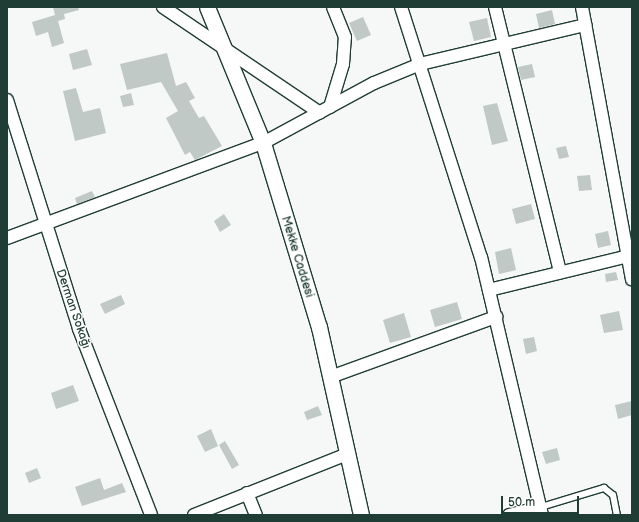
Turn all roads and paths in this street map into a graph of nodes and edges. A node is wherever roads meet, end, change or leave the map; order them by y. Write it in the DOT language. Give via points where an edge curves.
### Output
graph roads {
  1 [pos="163,7"];
  2 [pos="207,7"];
  3 [pos="333,7"];
  4 [pos="401,7"];
  5 [pos="495,7"];
  6 [pos="582,7"];
  7 [pos="586,25"];
  8 [pos="504,43"];
  9 [pos="220,45"];
  10 [pos="420,64"];
  11 [pos="7,100"];
  12 [pos="325,110"];
  13 [pos="263,143"];
  14 [pos="44,225"];
  15 [pos="7,238"];
  16 [pos="628,256"];
  17 [pos="560,272"];
  18 [pos="632,279"];
  19 [pos="489,290"];
  20 [pos="496,317"];
  21 [pos="330,377"];
  22 [pos="347,454"];
  23 [pos="247,493"];
  24 [pos="541,511"];
  25 [pos="151,515"];
  26 [pos="194,515"];
  27 [pos="256,515"];
  28 [pos="361,515"];
  29 [pos="509,515"];
  30 [pos="617,515"];
  1 -- 9 [label="street"];
  2 -- 9 [label="street, Mekke Caddesi"];
  3 -- 12 [label="street" via="345,37 343,64"];
  4 -- 10 [label="street"];
  5 -- 8 [label="street"];
  6 -- 7 [label="street"];
  7 -- 8 [label="street"];
  7 -- 16 [label="street"];
  8 -- 10 [label="street"];
  8 -- 17 [label="street"];
  9 -- 12 [label="street"];
  9 -- 13 [label="street, Mekke Caddesi"];
  10 -- 12 [label="street"];
  10 -- 19 [label="street"];
  11 -- 14 [label="street, Derman Sokağı"];
  12 -- 13 [label="street"];
  13 -- 14 [label="street"];
  13 -- 21 [label="street, Mekke Caddesi" via="319,328"];
  14 -- 15 [label="street"];
  14 -- 25 [label="street, Derman Sokağı" via="79,329"];
  16 -- 17 [label="street"];
  16 -- 18 [label="street"];
  17 -- 19 [label="street"];
  19 -- 20 [label="street"];
  20 -- 21 [label="street"];
  20 -- 24 [label="street"];
  21 -- 22 [label="street, Mekke Caddesi"];
  22 -- 23 [label="street"];
  22 -- 28 [label="street, Mekke Caddesi"];
  23 -- 26 [label="street"];
  23 -- 27 [label="street"];
  24 -- 29 [label="street"];
  24 -- 30 [label="lane" via="604,488 613,495"];
}
